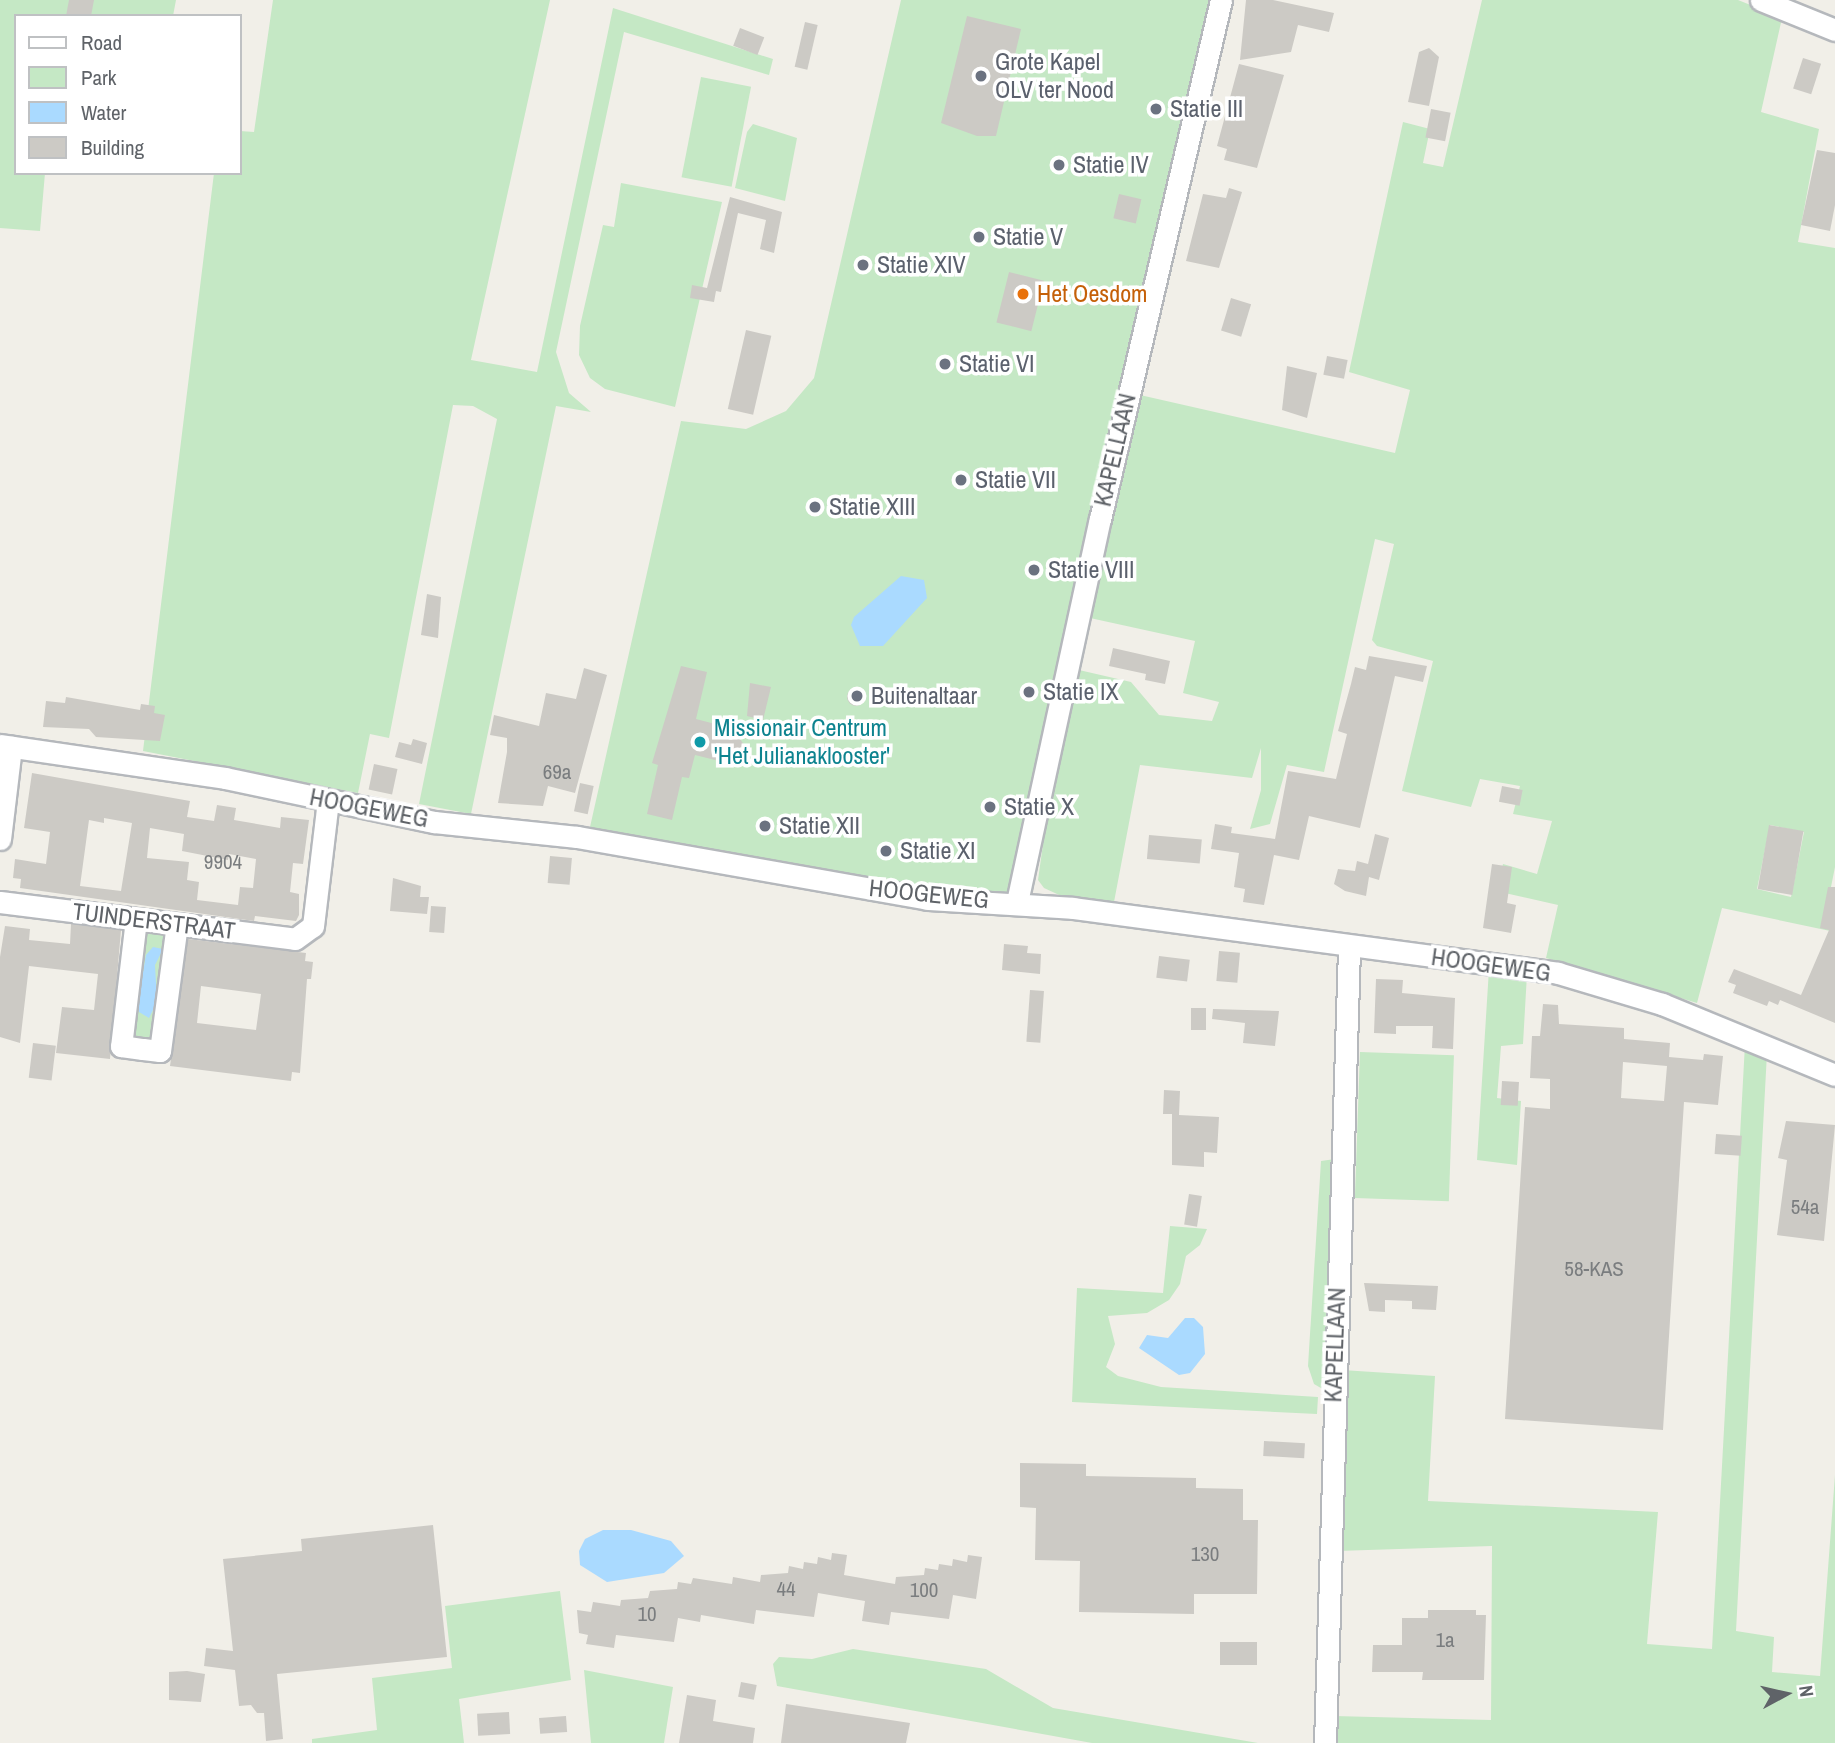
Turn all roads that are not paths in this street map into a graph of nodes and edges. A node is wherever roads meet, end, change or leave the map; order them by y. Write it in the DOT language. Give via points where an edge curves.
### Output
graph roads {
  1 [pos="1221,0"];
  2 [pos="1760,0"];
  3 [pos="1835,30"];
  4 [pos="6,746"];
  5 [pos="327,800"];
  6 [pos="0,839"];
  7 [pos="0,902"];
  8 [pos="1017,902"];
  9 [pos="136,919"];
  10 [pos="177,924"];
  11 [pos="1349,947"];
  12 [pos="1835,1075"];
  13 [pos="1325,1743"];
  1 -- 8 [label="street, KAPELLAAN"];
  2 -- 3 [label="street"];
  4 -- 5 [label="street, HOOGEWEG" via="225,778"];
  4 -- 6 [label="street"];
  5 -- 8 [label="street, HOOGEWEG" via="434,822 643,848 927,899"];
  5 -- 10 [label="street, TUINDERSTRAAT" via="313,926 307,933 295,939"];
  7 -- 9 [label="street, TUINDERSTRAAT"];
  8 -- 11 [label="street, HOOGEWEG"];
  9 -- 10 [label="street, TUINDERSTRAAT"];
  9 -- 10 [label="street" via="121,1046 160,1051"];
  11 -- 12 [label="street, HOOGEWEG" via="1578,978 1701,1018"];
  11 -- 13 [label="street, KAPELLAAN"];
}
